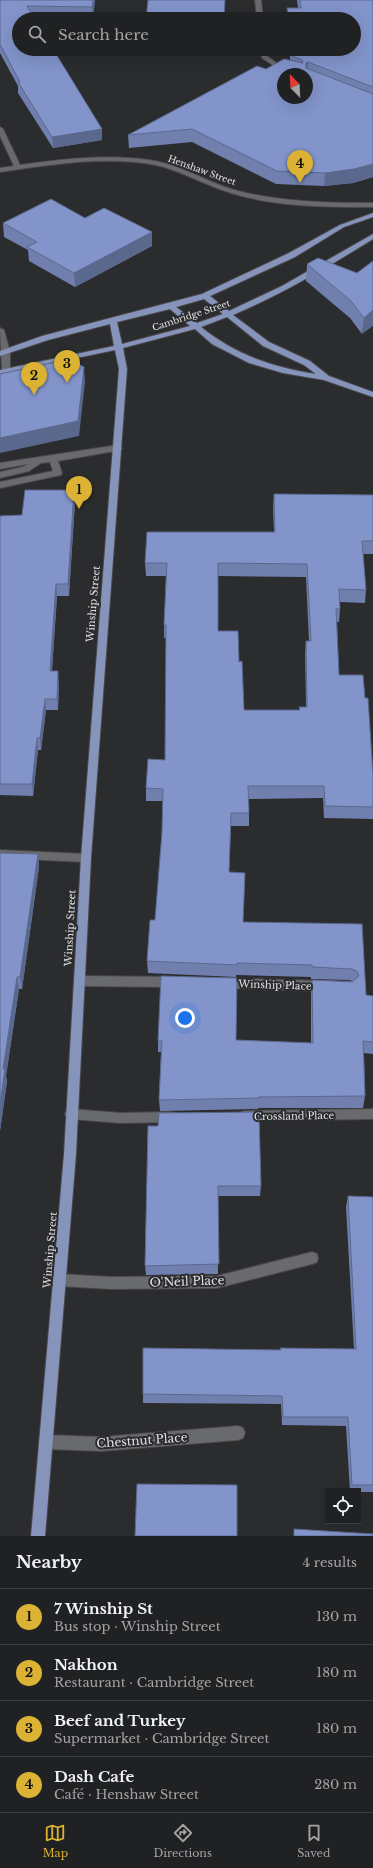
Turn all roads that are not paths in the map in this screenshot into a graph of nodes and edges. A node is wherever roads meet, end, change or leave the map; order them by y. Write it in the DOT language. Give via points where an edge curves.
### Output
graph roads {
  1 [pos="258,0"];
  2 [pos="259,12"];
  3 [pos="264,56"];
  4 [pos="286,68"];
  5 [pos="0,129"];
  6 [pos="18,168"];
  7 [pos="0,170"];
  8 [pos="373,206"];
  9 [pos="373,215"];
  10 [pos="373,236"];
  11 [pos="205,296"];
  12 [pos="171,306"];
  13 [pos="228,314"];
  14 [pos="113,321"];
  15 [pos="194,326"];
  16 [pos="0,330"];
  17 [pos="119,347"];
  18 [pos="3,353"];
  19 [pos="3,371"];
  20 [pos="326,378"];
  21 [pos="373,395"];
  22 [pos="118,448"];
  23 [pos="53,459"];
  24 [pos="40,461"];
  25 [pos="0,466"];
  26 [pos="0,475"];
  27 [pos="0,485"];
  28 [pos="0,854"];
  29 [pos="86,858"];
  30 [pos="80,981"];
  31 [pos="184,982"];
  32 [pos="216,983"];
  33 [pos="334,987"];
  34 [pos="71,1114"];
  35 [pos="373,1114"];
  36 [pos="231,1116"];
  37 [pos="183,1117"];
  38 [pos="312,1258"];
  39 [pos="59,1280"];
  40 [pos="238,1433"];
  41 [pos="46,1442"];
  42 [pos="38,1536"];
  1 -- 2 [label="street"];
  3 -- 4 [label="street"];
  5 -- 6 [label="street"];
  6 -- 7 [label="street, Henshaw Street"];
  6 -- 8 [label="street, Henshaw Street" via="111,159 151,162 171,167 229,190 252,195 331,205"];
  9 -- 11 [label="main road, Cambridge Street" via="342,226 285,258"];
  10 -- 13 [label="main road, Cambridge Street" via="319,269"];
  11 -- 12 [label="main road, Cambridge Street"];
  11 -- 13 [label="main road"];
  12 -- 14 [label="main road, Cambridge Street"];
  12 -- 15 [label="main road"];
  13 -- 15 [label="main road, Cambridge Street"];
  13 -- 20 [label="main road" via="266,344 306,364"];
  14 -- 17 [label="main road, Winship Street"];
  14 -- 18 [label="main road, Cambridge Street" via="46,338"];
  15 -- 17 [label="main road, Cambridge Street"];
  15 -- 20 [label="main road" via="226,348 252,361 283,372"];
  16 -- 18 [label="street"];
  17 -- 19 [label="main road, Cambridge Street"];
  17 -- 22 [label="main road, Winship Street" via="123,369"];
  18 -- 19 [label="street"];
  20 -- 21 [label="main road"];
  22 -- 23 [label="street"];
  22 -- 29 [label="main road, Winship Street"];
  23 -- 24 [label="street"];
  23 -- 27 [label="street" via="58,472"];
  24 -- 25 [label="street"];
  24 -- 26 [label="street" via="26,469"];
  28 -- 29 [label="street"];
  29 -- 30 [label="main road, Winship Street"];
  30 -- 31 [label="street"];
  30 -- 34 [label="main road, Winship Street"];
  32 -- 33 [label="street, Winship Place"];
  34 -- 37 [label="street" via="120,1118"];
  34 -- 39 [label="main road, Winship Street"];
  35 -- 36 [label="street, Crossland Place"];
  38 -- 39 [label="street, O'Neil Place" via="218,1282 111,1283"];
  39 -- 41 [label="main road, Winship Street"];
  40 -- 41 [label="street, Chestnut Place" via="101,1444"];
  41 -- 42 [label="main road, Winship Street"];
}
